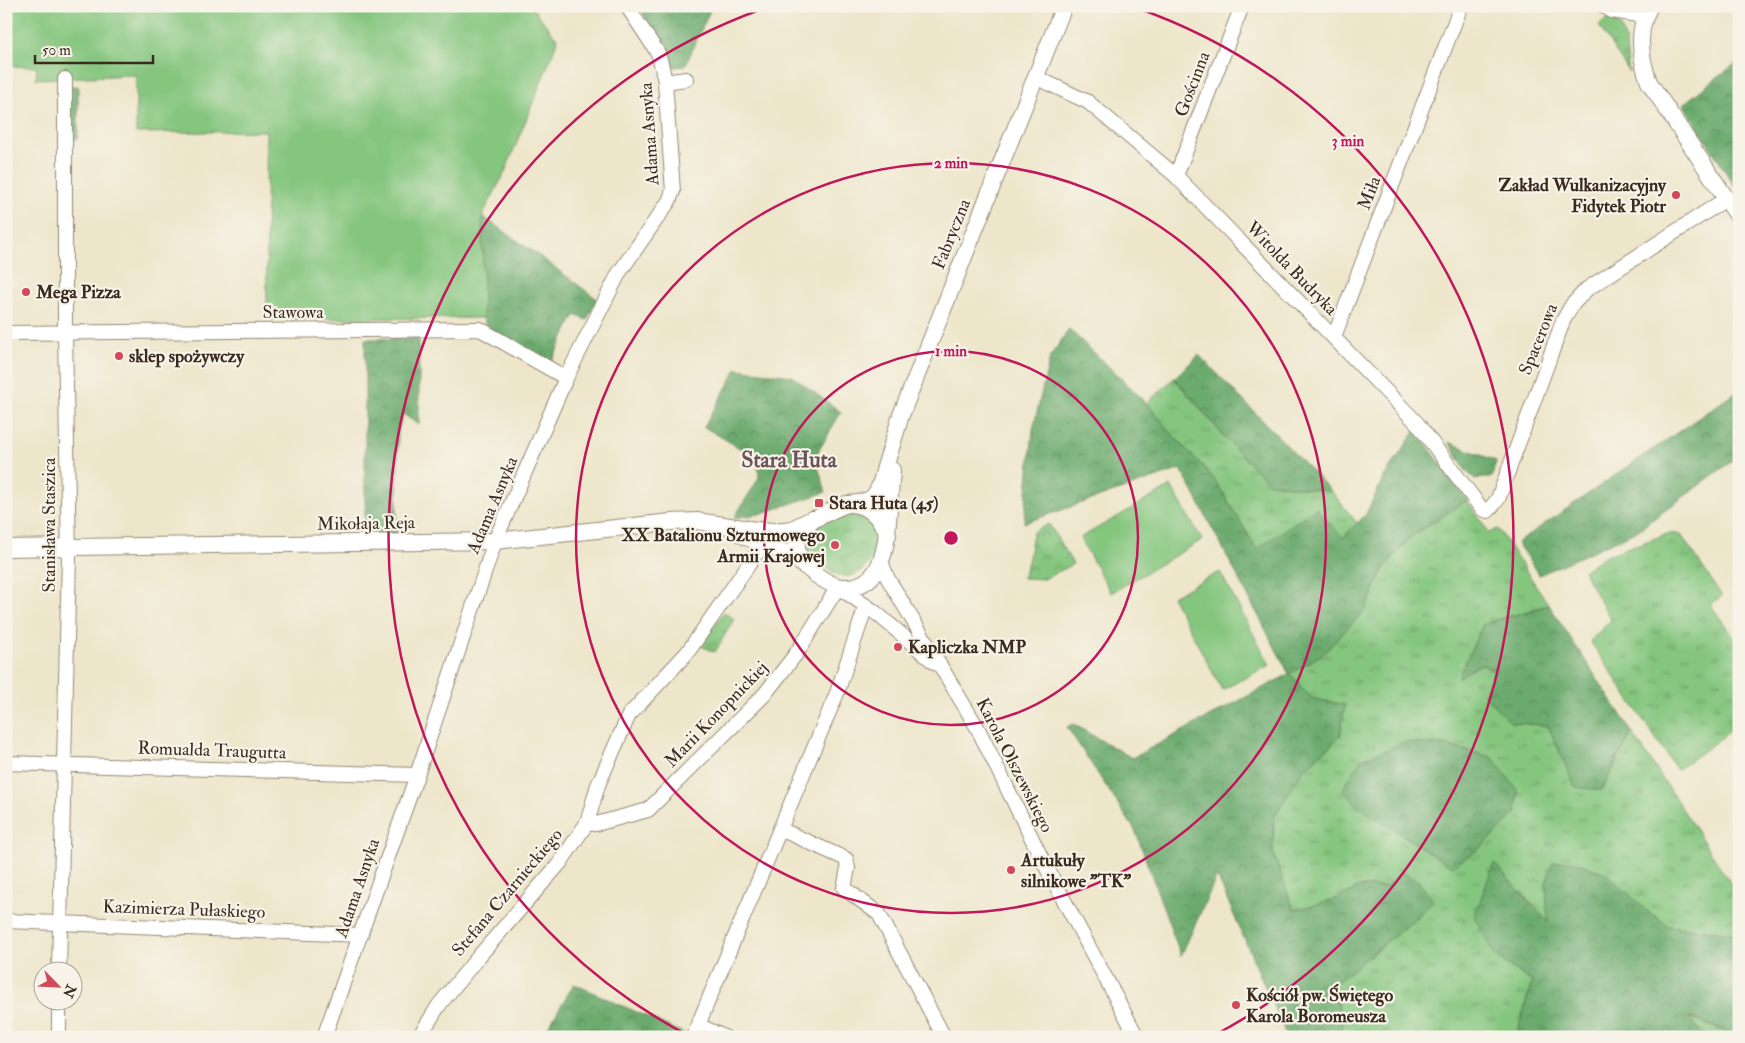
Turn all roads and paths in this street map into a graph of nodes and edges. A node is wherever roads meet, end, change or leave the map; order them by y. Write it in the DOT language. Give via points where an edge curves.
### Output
graph roads {
  1 [pos="627,6"];
  2 [pos="1064,6"];
  3 [pos="1242,6"];
  4 [pos="1461,6"];
  5 [pos="1604,6"];
  6 [pos="1643,10"];
  7 [pos="1036,77"];
  8 [pos="66,79"];
  9 [pos="686,79"];
  10 [pos="665,82"];
  11 [pos="1176,176"];
  12 [pos="1726,199"];
  13 [pos="1739,218"];
  14 [pos="65,332"];
  15 [pos="6,333"];
  16 [pos="1334,337"];
  17 [pos="566,378"];
  18 [pos="891,451"];
  19 [pos="847,504"];
  20 [pos="1493,506"];
  21 [pos="812,519"];
  22 [pos="725,526"];
  23 [pos="776,531"];
  24 [pos="888,535"];
  25 [pos="495,541"];
  26 [pos="763,544"];
  27 [pos="69,547"];
  28 [pos="6,548"];
  29 [pos="881,561"];
  30 [pos="807,569"];
  31 [pos="838,587"];
  32 [pos="866,606"];
  33 [pos="943,670"];
  34 [pos="6,764"];
  35 [pos="65,764"];
  36 [pos="417,775"];
  37 [pos="587,823"];
  38 [pos="780,828"];
  39 [pos="6,921"];
  40 [pos="60,923"];
  41 [pos="361,935"];
  42 [pos="59,960"];
  43 [pos="59,1010"];
  44 [pos="696,1031"];
  45 [pos="58,1037"];
  46 [pos="324,1037"];
  47 [pos="419,1037"];
  48 [pos="724,1037"];
  49 [pos="944,1037"];
  50 [pos="1137,1037"];
  1 -- 10 [label="street, Adama Asnyka" via="658,53"];
  2 -- 7 [label="street, Fabryczna"];
  3 -- 11 [label="street, Gościnna"];
  4 -- 16 [label="street, Miła"];
  5 -- 6 [label="street" via="1612,11"];
  6 -- 12 [label="street" via="1640,40 1642,63 1649,82"];
  7 -- 11 [label="street, Witolda Budryka" via="1088,102"];
  7 -- 18 [label="street, Fabryczna" via="901,415"];
  8 -- 14 [label="street, Stanisława Staszica"];
  9 -- 10 [label="street"];
  10 -- 17 [label="street, Adama Asnyka" via="673,191 619,273"];
  11 -- 16 [label="street, Witolda Budryka"];
  12 -- 13 [label="street"];
  12 -- 20 [label="street, Spacerowa" via="1587,289 1572,305 1563,321"];
  14 -- 15 [label="street, Stawowa"];
  14 -- 17 [label="street, Stawowa" via="480,329"];
  14 -- 27 [label="street, Stanisława Staszica"];
  16 -- 20 [label="street, Witolda Budryka" via="1417,423 1482,509 1488,511"];
  17 -- 25 [label="street, Adama Asnyka"];
  18 -- 19 [label="street, Fabryczna" via="874,496 864,502"];
  18 -- 24 [label="street, Fabryczna"];
  19 -- 21 [label="street"];
  19 -- 24 [label="street" via="873,513"];
  21 -- 23 [label="street" via="792,529"];
  21 -- 30 [label="street" via="804,527 797,543 798,554"];
  22 -- 23 [label="street"];
  22 -- 25 [label="street, Mikołaja Reja" via="697,521 671,522"];
  22 -- 26 [label="street"];
  23 -- 26 [label="street"];
  24 -- 29 [label="street"];
  25 -- 27 [label="street, Mikołaja Reja"];
  25 -- 36 [label="street, Adama Asnyka"];
  26 -- 30 [label="street" via="791,555"];
  26 -- 37 [label="street, Stefana Czarnieckiego" via="687,654 629,715 598,785"];
  27 -- 28 [label="street, Mikołaja Reja"];
  27 -- 35 [label="street, Stanisława Staszica"];
  29 -- 31 [label="street" via="876,572 863,582"];
  29 -- 33 [label="street, Karola Olszewskiego" via="887,577"];
  30 -- 31 [label="street"];
  31 -- 32 [label="street, Karola Olszewskiego"];
  31 -- 37 [label="street, Marii Konopnickiej" via="796,654 769,689 648,810 596,824"];
  32 -- 33 [label="street, Karola Olszewskiego"];
  32 -- 38 [label="street" via="837,693"];
  33 -- 50 [label="street, Karola Olszewskiego" via="977,727 1042,859"];
  34 -- 35 [label="street, Romualda Traugutta"];
  35 -- 36 [label="street, Romualda Traugutta"];
  35 -- 40 [label="street, Stanisława Staszica"];
  36 -- 41 [label="street, Adama Asnyka"];
  37 -- 47 [label="street, Stefana Czarnieckiego" via="560,864 439,1005"];
  38 -- 44 [label="street"];
  38 -- 49 [label="street" via="846,859 848,868 844,888 879,914"];
  39 -- 40 [label="street, Kazimierza Pułaskiego"];
  40 -- 41 [label="street, Kazimierza Pułaskiego"];
  40 -- 42 [label="street, Stanisława Staszica"];
  41 -- 46 [label="street, Adama Asnyka"];
  43 -- 45 [label="street"];
  44 -- 48 [label="street"];
}
